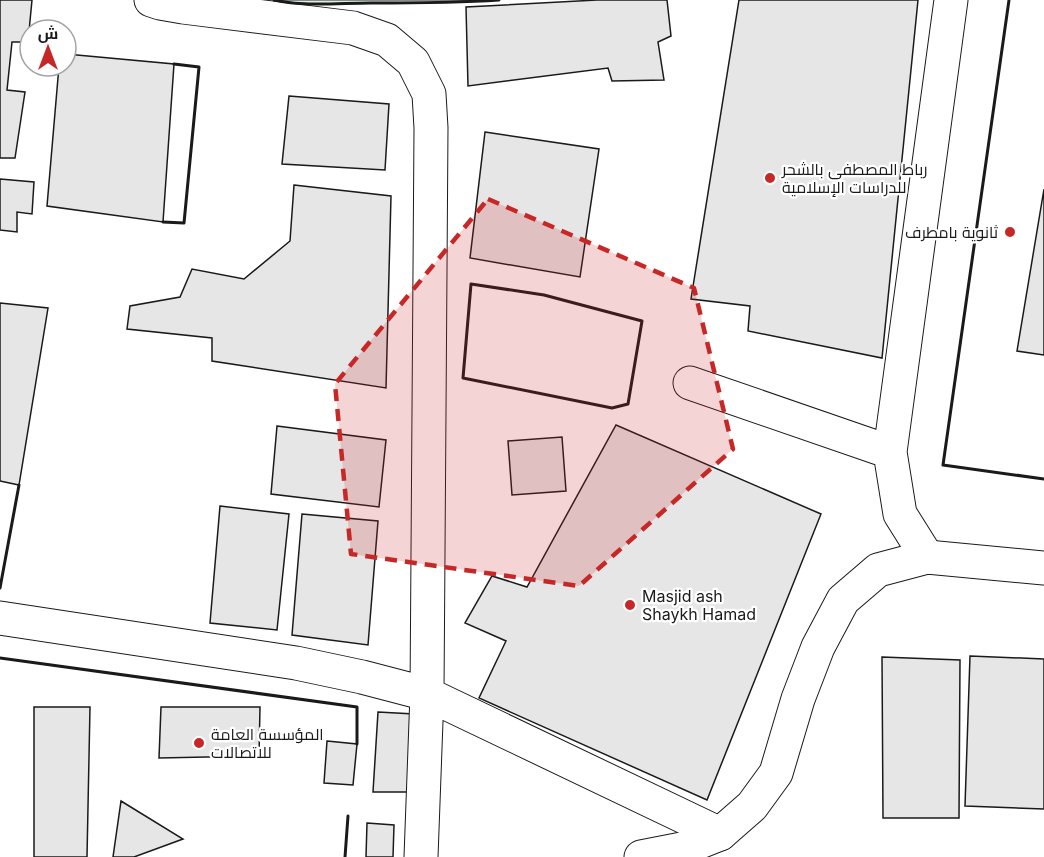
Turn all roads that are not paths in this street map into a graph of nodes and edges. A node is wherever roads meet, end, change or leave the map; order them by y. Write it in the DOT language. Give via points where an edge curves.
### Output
graph roads {
  1 [pos="151,0"];
  2 [pos="951,0"];
  3 [pos="690,383"];
  4 [pos="890,452"];
  5 [pos="927,557"];
  6 [pos="1044,568"];
  7 [pos="0,618"];
  8 [pos="427,694"];
  9 [pos="720,834"];
  10 [pos="421,857"];
  11 [pos="641,857"];
  1 -- 8 [label="street" via="183,8 353,28 387,39 413,62 429,94"];
  2 -- 4 [label="street"];
  3 -- 4 [label="street"];
  4 -- 5 [label="street" via="900,514"];
  5 -- 6 [label="street"];
  5 -- 9 [label="street" via="878,570 843,600 802,688 776,773 752,806"];
  7 -- 8 [label="street" via="296,663"];
  8 -- 9 [label="street"];
  8 -- 10 [label="street"];
  9 -- 11 [label="street" via="682,849"];
}
